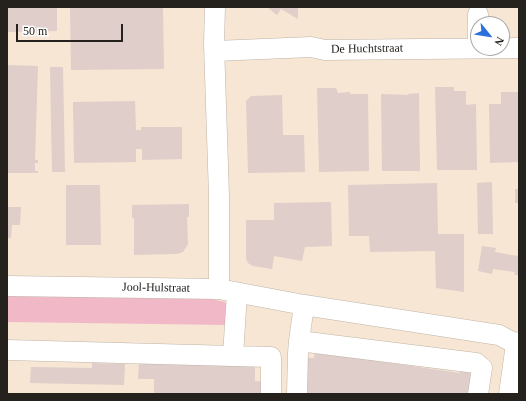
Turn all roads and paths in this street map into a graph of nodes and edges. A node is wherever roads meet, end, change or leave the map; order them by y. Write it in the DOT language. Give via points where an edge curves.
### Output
graph roads {
  1 [pos="214,7"];
  2 [pos="470,48"];
  3 [pos="215,51"];
  4 [pos="7,286"];
  5 [pos="228,291"];
  6 [pos="304,305"];
  7 [pos="299,341"];
  8 [pos="517,343"];
  9 [pos="7,350"];
  10 [pos="234,356"];
  11 [pos="271,394"];
  12 [pos="296,394"];
  13 [pos="478,394"];
  14 [pos="509,394"];
  1 -- 3 [label="street"];
  2 -- 3 [label="street, De Huchtstraat" via="325,50 311,47"];
  3 -- 5 [label="street" via="219,196"];
  4 -- 5 [label="street, Jool-Hulstraat"];
  5 -- 6 [label="street, Jool-Hulstraat"];
  5 -- 10 [label="street"];
  6 -- 7 [label="street"];
  6 -- 8 [label="street, Jool-Hulstraat" via="499,335"];
  7 -- 12 [label="street"];
  7 -- 13 [label="street" via="476,363 482,368"];
  8 -- 14 [label="street"];
  9 -- 10 [label="street"];
  10 -- 11 [label="street" via="271,357"];
}
